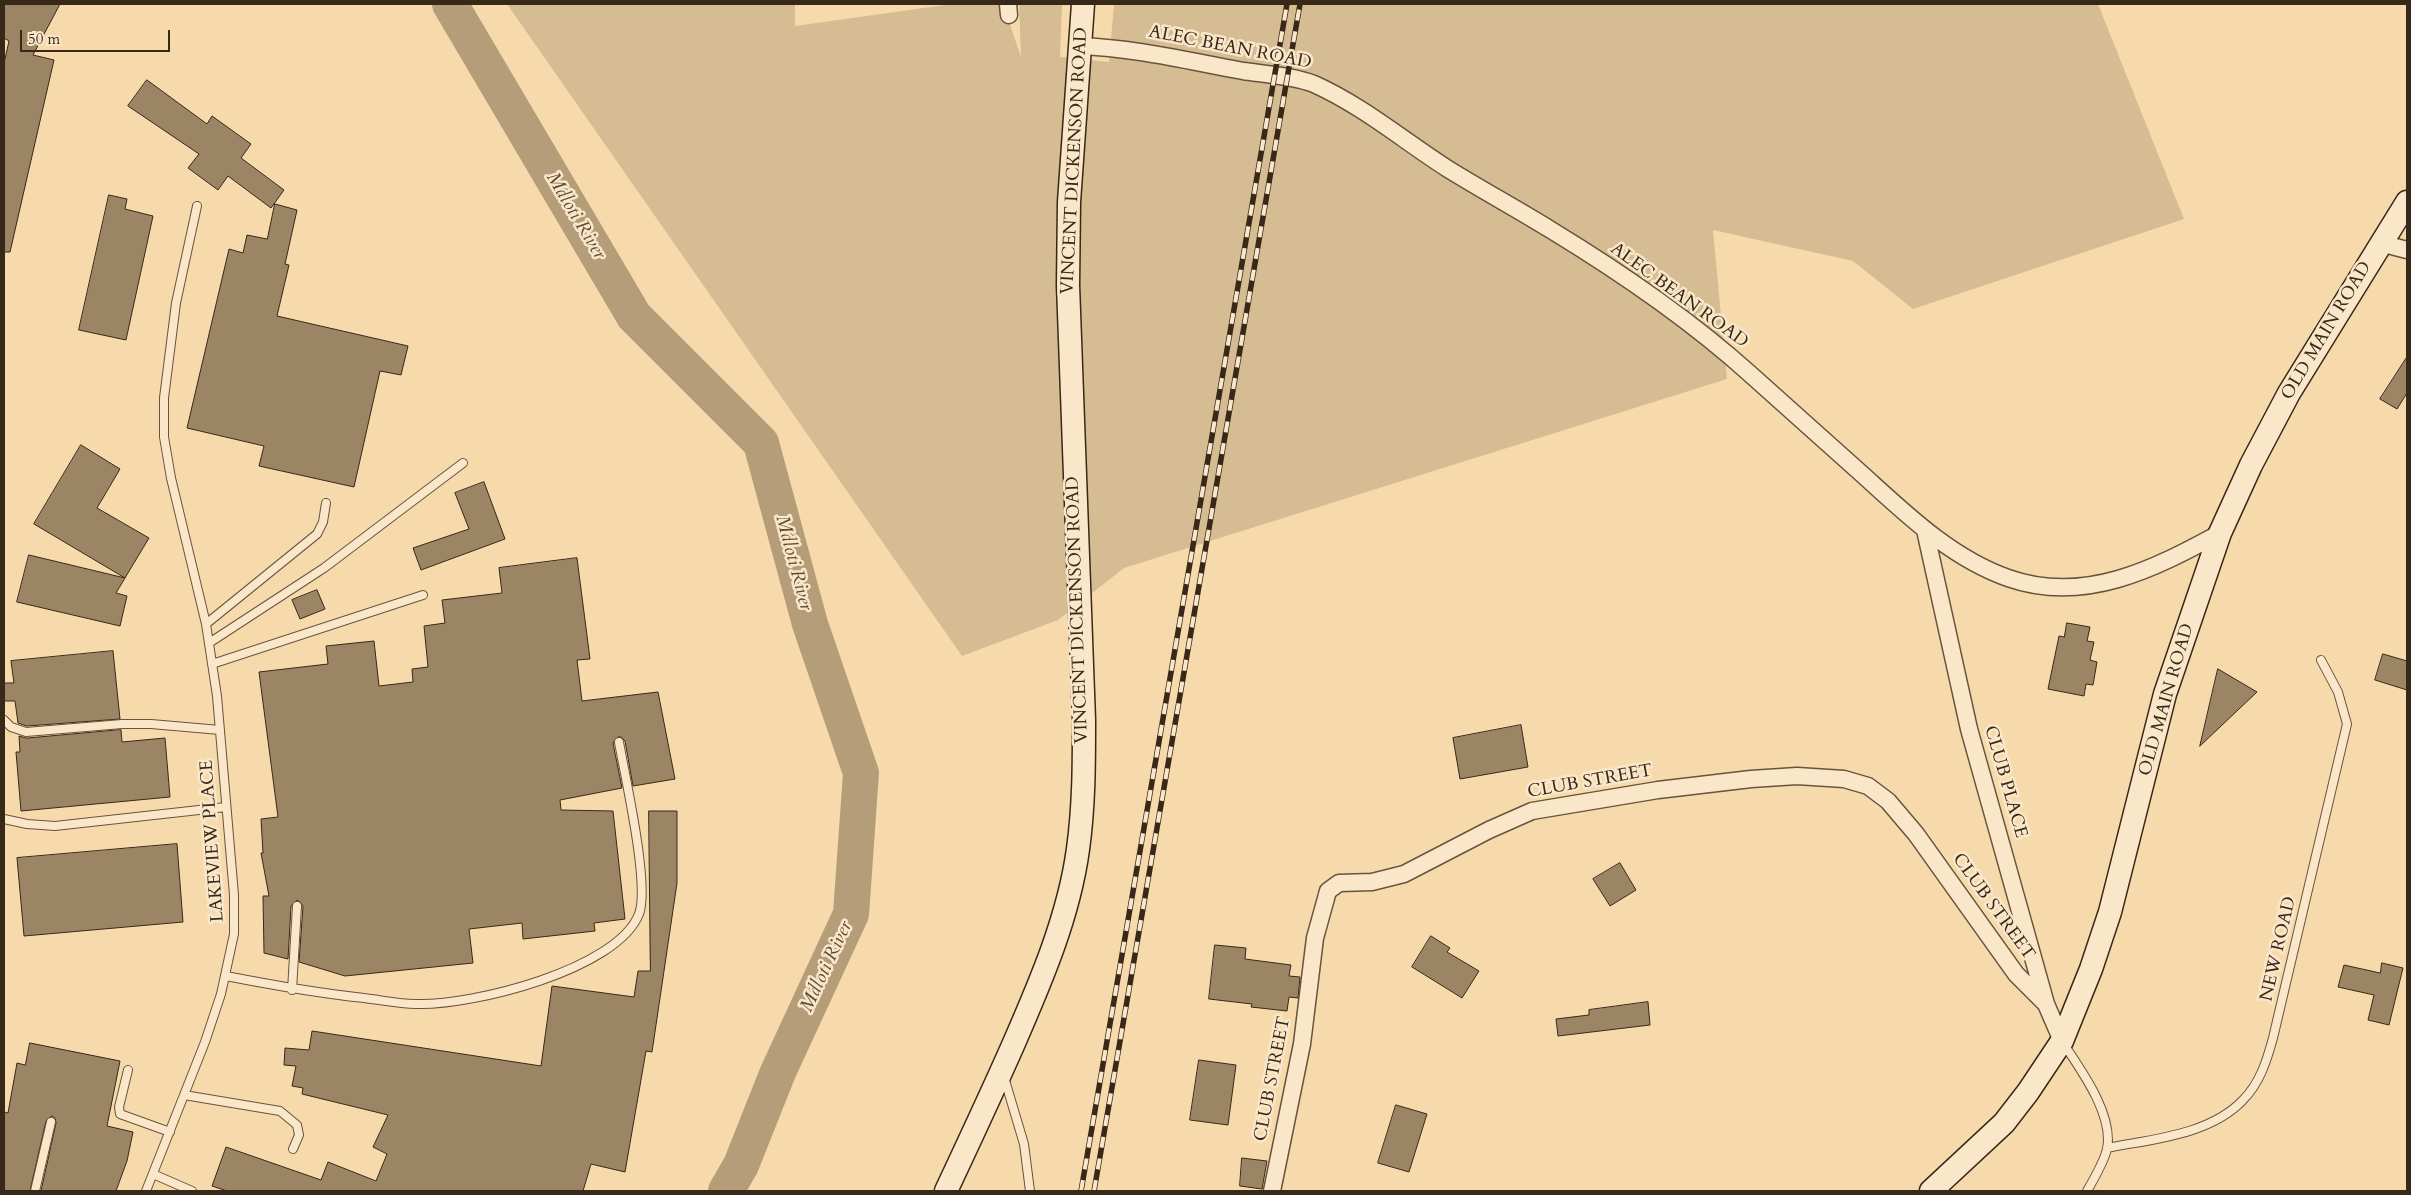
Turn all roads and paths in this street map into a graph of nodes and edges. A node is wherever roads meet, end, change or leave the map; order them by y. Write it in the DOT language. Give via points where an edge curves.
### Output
graph roads {
  1 [pos="1083,4"];
  2 [pos="1079,46"];
  3 [pos="2407,202"];
  4 [pos="197,206"];
  5 [pos="2380,243"];
  6 [pos="2407,250"];
  7 [pos="462,463"];
  8 [pos="326,503"];
  9 [pos="1925,530"];
  10 [pos="2220,532"];
  11 [pos="423,595"];
  12 [pos="206,624"];
  13 [pos="209,643"];
  14 [pos="2320,660"];
  15 [pos="212,664"];
  16 [pos="4,720"];
  17 [pos="220,730"];
  18 [pos="619,742"];
  19 [pos="226,808"];
  20 [pos="4,819"];
  21 [pos="297,906"];
  22 [pos="226,976"];
  23 [pos="292,990"];
  24 [pos="2046,1004"];
  25 [pos="2062,1041"];
  26 [pos="128,1070"];
  27 [pos="1002,1070"];
  28 [pos="184,1095"];
  29 [pos="51,1122"];
  30 [pos="170,1132"];
  31 [pos="2107,1148"];
  32 [pos="293,1149"];
  33 [pos="153,1174"];
  34 [pos="35,1191"];
  35 [pos="146,1191"];
  36 [pos="192,1191"];
  37 [pos="946,1191"];
  38 [pos="1030,1191"];
  39 [pos="1272,1191"];
  40 [pos="1931,1191"];
  41 [pos="2087,1191"];
  1 -- 2 [label="main road, VINCENT DICKENSON ROAD"];
  2 -- 9 [label="street, ALEC BEAN ROAD" via="1136,50 1311,82 1345,101 1448,169 1553,230 1719,346"];
  2 -- 27 [label="main road, VINCENT DICKENSON ROAD" via="1069,202 1068,285 1084,791 1078,850 1068,898 1050,955"];
  3 -- 5 [label="main road, OLD MAIN ROAD"];
  4 -- 12 [label="lane, LAKEVIEW PLACE" via="176,303 164,398 164,437"];
  5 -- 6 [label="street"];
  5 -- 10 [label="main road, OLD MAIN ROAD" via="2288,393"];
  7 -- 13 [label="lane" via="324,568"];
  8 -- 12 [label="lane" via="317,534"];
  9 -- 10 [label="street, ALEC BEAN ROAD" via="1980,565 2008,578 2040,586 2073,589 2106,584 2156,566"];
  9 -- 24 [label="street, CLUB PLACE" via="1969,729"];
  10 -- 25 [label="main road, OLD MAIN ROAD" via="2165,694 2110,912"];
  11 -- 15 [label="lane"];
  12 -- 13 [label="lane, LAKEVIEW PLACE"];
  13 -- 15 [label="lane, LAKEVIEW PLACE"];
  14 -- 31 [label="lane, NEW ROAD" via="2338,692 2347,724 2266,1063 2244,1099 2230,1112 2210,1123"];
  15 -- 17 [label="lane, LAKEVIEW PLACE"];
  16 -- 17 [label="lane" via="11,727 26,732 122,724"];
  17 -- 19 [label="lane, LAKEVIEW PLACE"];
  18 -- 23 [label="lane" via="640,865 642,900 640,913 631,928 615,944 574,968 488,996 417,1004"];
  19 -- 20 [label="lane" via="55,826"];
  19 -- 22 [label="lane, LAKEVIEW PLACE" via="234,934"];
  21 -- 23 [label="lane"];
  22 -- 23 [label="lane"];
  22 -- 28 [label="lane, LAKEVIEW PLACE"];
  24 -- 25 [label="street, CLUB PLACE"];
  24 -- 39 [label="street, CLUB STREET" via="2016,974 1916,834 1888,801 1868,786 1844,779 1797,776 1751,779 1658,790 1532,811 1404,874 1372,882 1339,883 1328,891 1315,938 1302,1044"];
  25 -- 31 [label="lane" via="2082,1071 2106,1120"];
  25 -- 40 [label="main road, OLD MAIN ROAD" via="2004,1123"];
  26 -- 30 [label="lane" via="120,1114"];
  27 -- 37 [label="main road, VINCENT DICKENSON ROAD"];
  27 -- 38 [label="lane" via="1024,1144"];
  28 -- 30 [label="lane, LAKEVIEW PLACE"];
  28 -- 32 [label="lane" via="280,1112 297,1125 298,1135"];
  29 -- 34 [label="lane"];
  30 -- 33 [label="lane, LAKEVIEW PLACE"];
  31 -- 41 [label="lane"];
  33 -- 35 [label="lane, LAKEVIEW PLACE"];
  33 -- 36 [label="lane"];
}
